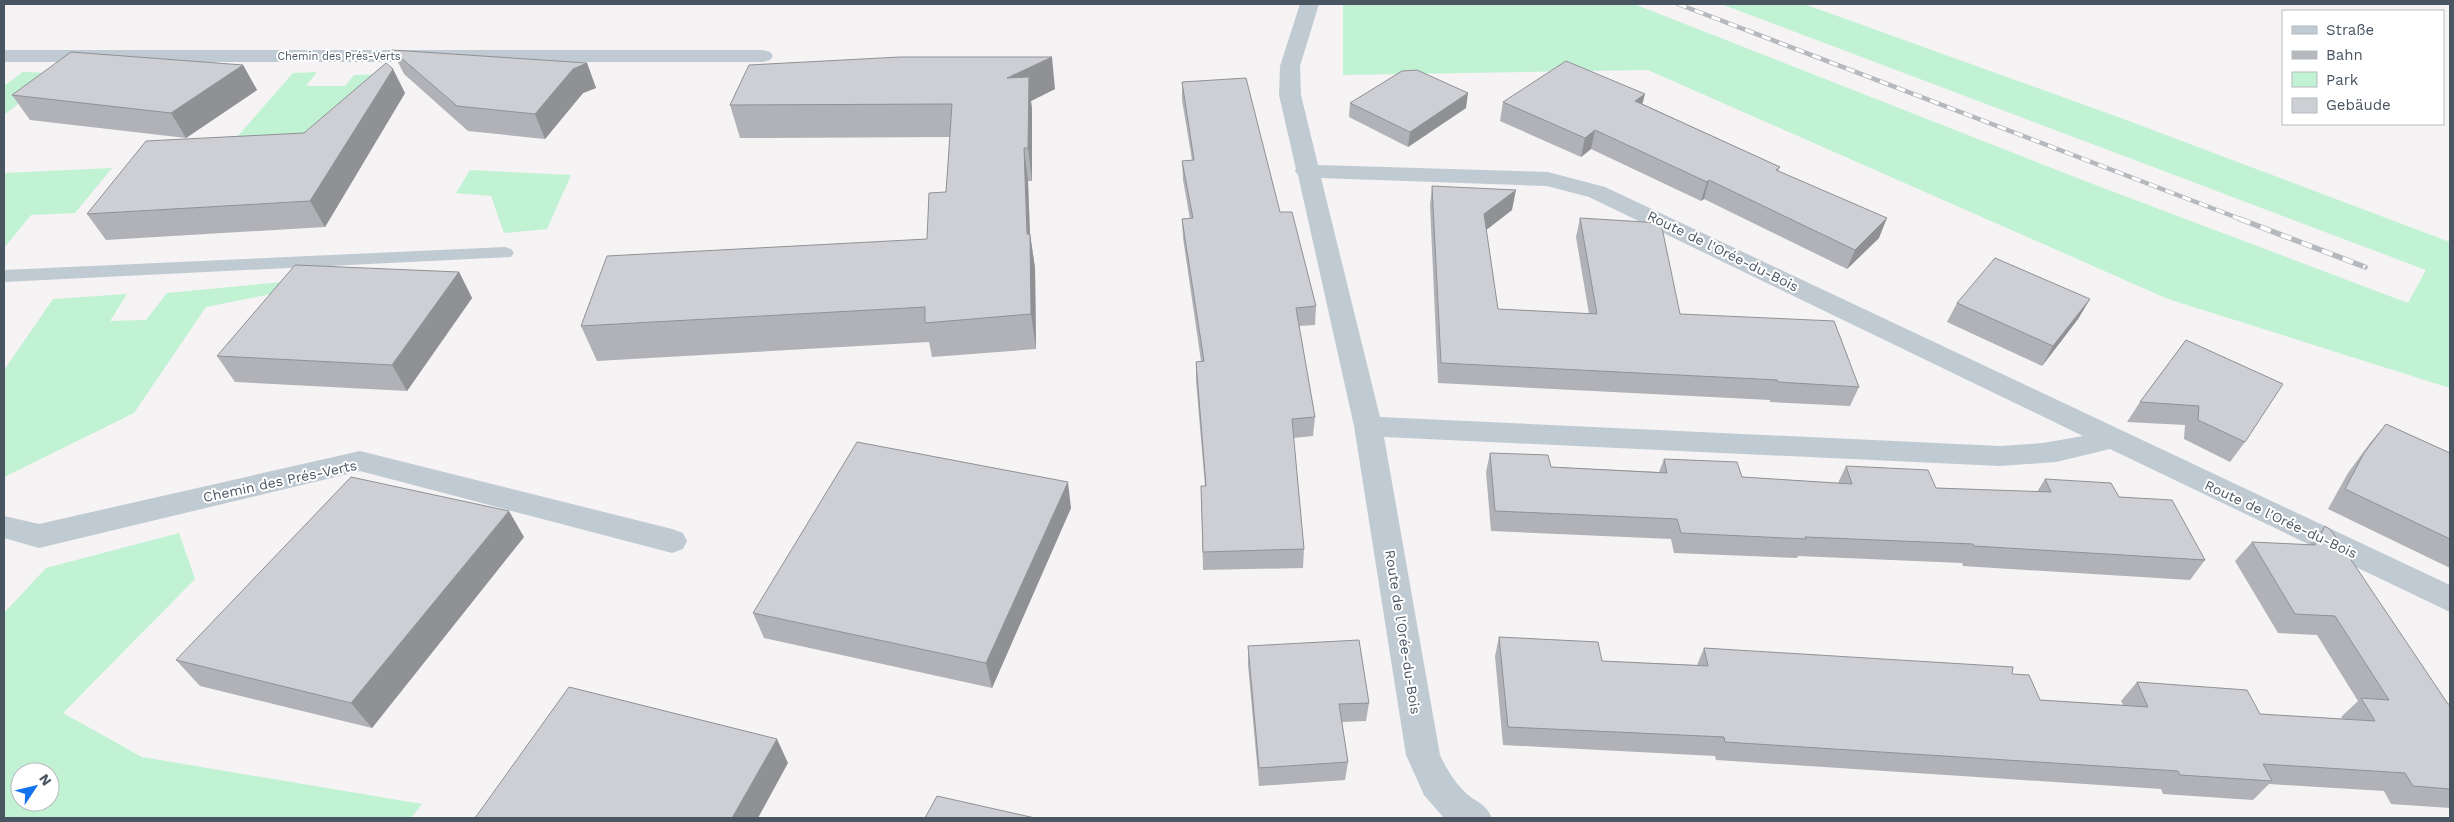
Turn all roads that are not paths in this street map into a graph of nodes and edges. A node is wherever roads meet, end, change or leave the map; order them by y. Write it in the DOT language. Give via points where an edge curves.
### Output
graph roads {
  1 [pos="1309,4"];
  2 [pos="4,56"];
  3 [pos="763,56"];
  4 [pos="1306,171"];
  5 [pos="506,253"];
  6 [pos="4,276"];
  7 [pos="1368,426"];
  8 [pos="2112,438"];
  9 [pos="4,527"];
  10 [pos="672,541"];
  11 [pos="2450,599"];
  12 [pos="1474,818"];
  1 -- 4 [label="street, Route de l'Orée-du-Bois" via="1290,66 1289,80"];
  2 -- 3 [label="street, Chemin des Prés-Verts"];
  4 -- 7 [label="street, Route de l'Orée-du-Bois"];
  4 -- 8 [label="street, Route de l'Orée-du-Bois" via="1539,178 1574,184 1597,192"];
  5 -- 6 [label="lane"];
  7 -- 8 [label="street" via="2000,456 2046,454"];
  7 -- 12 [label="street, Route de l'Orée-du-Bois" via="1423,755 1441,792 1454,806"];
  8 -- 11 [label="street, Route de l'Orée-du-Bois"];
  9 -- 10 [label="street, Chemin des Prés-Verts" via="39,536 360,462"];
}
